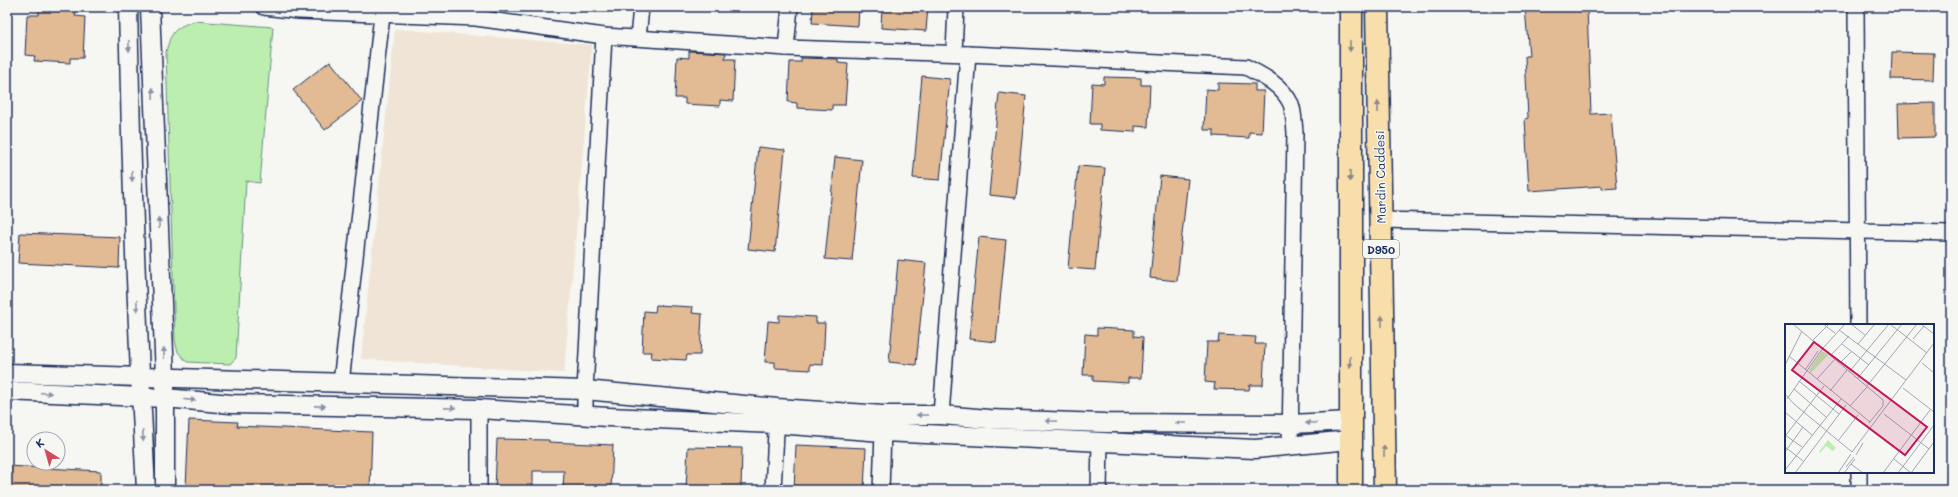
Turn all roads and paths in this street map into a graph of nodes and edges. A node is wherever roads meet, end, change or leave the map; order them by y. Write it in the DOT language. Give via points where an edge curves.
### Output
graph roads {
  1 [pos="128,7"];
  2 [pos="150,7"];
  3 [pos="264,7"];
  4 [pos="641,7"];
  5 [pos="790,7"];
  6 [pos="956,7"];
  7 [pos="1351,7"];
  8 [pos="1377,7"];
  9 [pos="1856,7"];
  10 [pos="299,9"];
  11 [pos="476,13"];
  12 [pos="382,15"];
  13 [pos="604,36"];
  14 [pos="638,38"];
  15 [pos="786,48"];
  16 [pos="961,54"];
  17 [pos="1380,220"];
  18 [pos="1857,231"];
  19 [pos="1951,233"];
  20 [pos="1858,324"];
  21 [pos="7,373"];
  22 [pos="140,376"];
  23 [pos="165,377"];
  24 [pos="340,383"];
  25 [pos="585,390"];
  26 [pos="7,391"];
  27 [pos="141,398"];
  28 [pos="165,398"];
  29 [pos="479,409"];
  30 [pos="941,415"];
  31 [pos="585,416"];
  32 [pos="777,416"];
  33 [pos="1291,424"];
  34 [pos="1350,431"];
  35 [pos="883,432"];
  36 [pos="1100,441"];
  37 [pos="1290,446"];
  38 [pos="1859,473"];
  39 [pos="146,490"];
  40 [pos="165,490"];
  41 [pos="479,490"];
  42 [pos="773,490"];
  43 [pos="882,490"];
  44 [pos="1099,490"];
  45 [pos="1351,490"];
  46 [pos="1385,490"];
  47 [pos="1859,490"];
  1 -- 22 [label="street, one-way"];
  23 -- 2 [label="street, one-way"];
  3 -- 10 [label="street"];
  4 -- 14 [label="street"];
  5 -- 15 [label="street"];
  6 -- 16 [label="street"];
  7 -- 34 [label="highway, D950, one-way"];
  17 -- 8 [label="highway, Mardin Caddesi / D950, one-way"];
  9 -- 18 [label="street"];
  10 -- 12 [label="street"];
  11 -- 12 [label="street"];
  11 -- 13 [label="street"];
  12 -- 24 [label="street"];
  13 -- 14 [label="street"];
  13 -- 25 [label="street"];
  14 -- 15 [label="street"];
  15 -- 16 [label="street"];
  16 -- 30 [label="street"];
  16 -- 33 [label="street" via="1246,67 1272,81 1291,105 1295,132"];
  17 -- 18 [label="street"];
  46 -- 17 [label="highway, Mardin Caddesi / D950, one-way"];
  18 -- 19 [label="street"];
  18 -- 20 [label="street"];
  21 -- 22 [label="street"];
  22 -- 23 [label="street"];
  22 -- 27 [label="street"];
  23 -- 24 [label="street"];
  23 -- 28 [label="street"];
  24 -- 25 [label="street"];
  25 -- 31 [label="street"];
  25 -- 32 [label="street"];
  26 -- 27 [label="street, one-way"];
  27 -- 28 [label="street"];
  27 -- 39 [label="street, one-way"];
  28 -- 29 [label="street, one-way" via="231,404"];
  28 -- 40 [label="street"];
  29 -- 31 [label="street"];
  29 -- 41 [label="street"];
  30 -- 32 [label="street, one-way"];
  33 -- 30 [label="street, one-way" via="1105,423 989,420"];
  31 -- 32 [label="street"];
  32 -- 35 [label="street"];
  32 -- 42 [label="street"];
  34 -- 33 [label="street, one-way"];
  33 -- 37 [label="street"];
  34 -- 37 [label="street"];
  34 -- 45 [label="highway, D950"];
  35 -- 36 [label="street"];
  35 -- 43 [label="street"];
  36 -- 37 [label="street" via="1255,449"];
  36 -- 44 [label="street"];
  38 -- 47 [label="street"];
}
